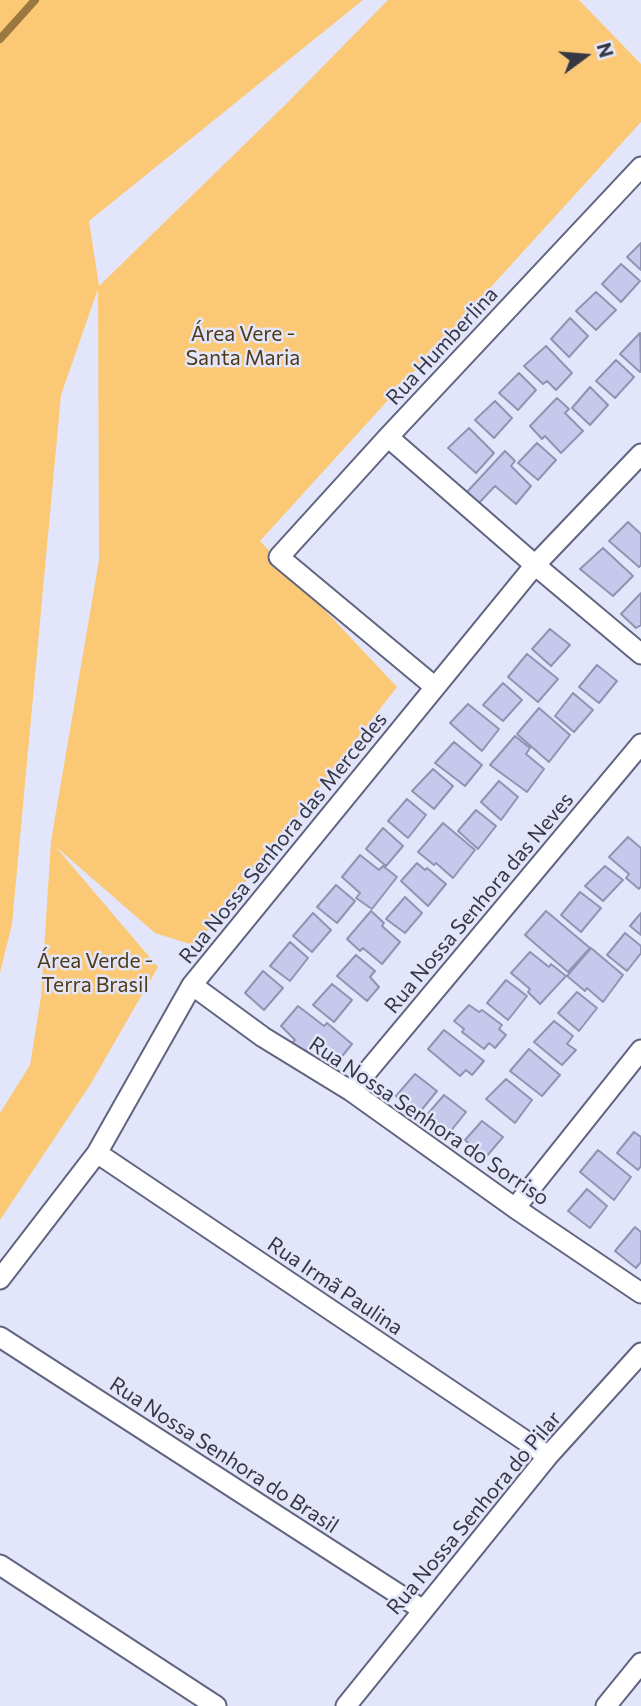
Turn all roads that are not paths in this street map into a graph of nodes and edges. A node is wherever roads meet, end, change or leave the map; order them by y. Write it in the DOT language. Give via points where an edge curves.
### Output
graph roads {
  1 [pos="641,167"];
  2 [pos="388,437"];
  3 [pos="641,454"];
  4 [pos="534,565"];
  5 [pos="641,654"];
  6 [pos="435,687"];
  7 [pos="641,744"];
  8 [pos="192,985"];
  9 [pos="641,1050"];
  10 [pos="351,1091"];
  11 [pos="97,1153"];
  12 [pos="515,1208"];
  13 [pos="0,1279"];
  14 [pos="641,1293"];
  15 [pos="0,1338"];
  16 [pos="641,1353"];
  17 [pos="548,1456"];
  18 [pos="0,1564"];
  19 [pos="423,1610"];
  20 [pos="641,1664"];
  21 [pos="216,1706"];
  22 [pos="346,1706"];
  23 [pos="606,1706"];
  1 -- 2 [label="street, Rua Humberlina"];
  2 -- 4 [label="street"];
  2 -- 6 [label="street, Rua Humberlina" via="279,557"];
  3 -- 4 [label="street, Rua Nossa Senhora das Mercedes"];
  4 -- 5 [label="street"];
  4 -- 6 [label="street, Rua Nossa Senhora das Mercedes"];
  6 -- 8 [label="street, Rua Nossa Senhora das Mercedes"];
  7 -- 10 [label="street, Rua Nossa Senhora das Neves"];
  8 -- 10 [label="street, Rua Nossa Senhora do Sorriso" via="263,1037"];
  8 -- 11 [label="street, Rua Nossa Senhora das Mercedes"];
  9 -- 12 [label="street"];
  10 -- 12 [label="street, Rua Nossa Senhora do Sorriso"];
  11 -- 13 [label="street, Rua Nossa Senhora das Mercedes"];
  11 -- 17 [label="street, Rua Irmã Paulina"];
  12 -- 14 [label="street, Rua Nossa Senhora do Sorriso"];
  15 -- 19 [label="street, Rua Nossa Senhora do Brasil"];
  16 -- 17 [label="street, Rua Nossa Senhora do Pilar"];
  17 -- 19 [label="street, Rua Nossa Senhora do Pilar"];
  18 -- 21 [label="street"];
  19 -- 22 [label="street, Rua Nossa Senhora do Pilar"];
  20 -- 23 [label="street"];
}
